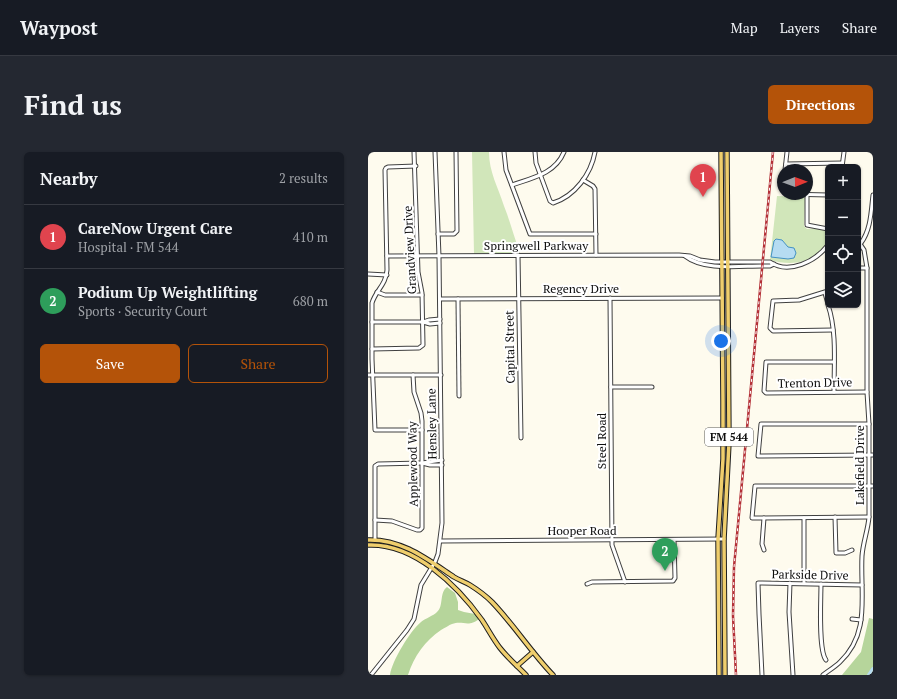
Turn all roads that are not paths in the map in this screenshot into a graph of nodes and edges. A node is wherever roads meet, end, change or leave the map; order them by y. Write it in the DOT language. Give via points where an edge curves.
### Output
graph roads {
  1 [pos="414,152"];
  2 [pos="436,152"];
  3 [pos="456,152"];
  4 [pos="504,152"];
  5 [pos="534,152"];
  6 [pos="564,152"];
  7 [pos="595,152"];
  8 [pos="721,152"];
  9 [pos="727,152"];
  10 [pos="787,152"];
  11 [pos="844,152"];
  12 [pos="786,164"];
  13 [pos="813,164"];
  14 [pos="842,164"];
  15 [pos="825,165"];
  16 [pos="416,166"];
  17 [pos="540,175"];
  18 [pos="583,180"];
  19 [pos="512,185"];
  20 [pos="813,195"];
  21 [pos="825,195"];
  22 [pos="873,195"];
  23 [pos="807,200"];
  24 [pos="722,207"];
  25 [pos="728,207"];
  26 [pos="825,228"];
  27 [pos="438,234"];
  28 [pos="596,234"];
  29 [pos="861,240"];
  30 [pos="861,247"];
  31 [pos="825,248"];
  32 [pos="518,255"];
  33 [pos="596,255"];
  34 [pos="387,256"];
  35 [pos="418,256"];
  36 [pos="439,256"];
  37 [pos="755,261"];
  38 [pos="723,264"];
  39 [pos="728,264"];
  40 [pos="774,264"];
  41 [pos="755,266"];
  42 [pos="861,268"];
  43 [pos="867,268"];
  44 [pos="368,274"];
  45 [pos="387,275"];
  46 [pos="377,292"];
  47 [pos="825,292"];
  48 [pos="422,295"];
  49 [pos="610,298"];
  50 [pos="722,298"];
  51 [pos="440,299"];
  52 [pos="458,299"];
  53 [pos="519,299"];
  54 [pos="370,304"];
  55 [pos="830,308"];
  56 [pos="867,316"];
  57 [pos="873,316"];
  58 [pos="867,320"];
  59 [pos="873,320"];
  60 [pos="440,321"];
  61 [pos="372,322"];
  62 [pos="422,322"];
  63 [pos="722,329"];
  64 [pos="729,329"];
  65 [pos="833,330"];
  66 [pos="372,349"];
  67 [pos="867,360"];
  68 [pos="873,360"];
  69 [pos="834,362"];
  70 [pos="873,364"];
  71 [pos="867,365"];
  72 [pos="723,374"];
  73 [pos="368,375"];
  74 [pos="374,375"];
  75 [pos="413,375"];
  76 [pos="440,375"];
  77 [pos="611,387"];
  78 [pos="652,387"];
  79 [pos="834,392"];
  80 [pos="866,392"];
  81 [pos="729,394"];
  82 [pos="459,396"];
  83 [pos="869,424"];
  84 [pos="422,430"];
  85 [pos="521,438"];
  86 [pos="871,455"];
  87 [pos="442,460"];
  88 [pos="422,463"];
  89 [pos="442,465"];
  90 [pos="871,486"];
  91 [pos="721,492"];
  92 [pos="725,511"];
  93 [pos="835,517"];
  94 [pos="869,517"];
  95 [pos="764,518"];
  96 [pos="804,518"];
  97 [pos="375,520"];
  98 [pos="718,539"];
  99 [pos="724,539"];
  100 [pos="368,540"];
  101 [pos="374,540"];
  102 [pos="612,540"];
  103 [pos="674,540"];
  104 [pos="441,541"];
  105 [pos="368,545"];
  106 [pos="374,545"];
  107 [pos="764,550"];
  108 [pos="852,550"];
  109 [pos="434,563"];
  110 [pos="432,568"];
  111 [pos="625,582"];
  112 [pos="790,583"];
  113 [pos="804,583"];
  114 [pos="587,584"];
  115 [pos="821,584"];
  116 [pos="862,585"];
  117 [pos="718,600"];
  118 [pos="724,600"];
  119 [pos="852,619"];
  120 [pos="861,620"];
  121 [pos="532,652"];
  122 [pos="826,660"];
  123 [pos="517,666"];
  124 [pos="371,675"];
  125 [pos="526,675"];
  126 [pos="553,675"];
  127 [pos="719,675"];
  128 [pos="725,675"];
  129 [pos="762,675"];
  130 [pos="793,675"];
  131 [pos="823,675"];
  1 -- 16 [label="street, Grandview Drive"];
  2 -- 27 [label="street, Hensley Lane"];
  3 -- 27 [label="street" via="457,231"];
  4 -- 19 [label="street"];
  5 -- 17 [label="street"];
  6 -- 17 [label="street" via="555,166"];
  7 -- 18 [label="street"];
  8 -- 24 [label="main road, FM 544 / FM 544"];
  9 -- 25 [label="main road, FM 544 / FM 544"];
  10 -- 12 [label="street"];
  11 -- 14 [label="street"];
  13 -- 15 [label="street"];
  16 -- 34 [label="street" via="385,170"];
  16 -- 35 [label="street, Grandview Drive"];
  17 -- 18 [label="street" via="550,201 554,203 575,189"];
  17 -- 19 [label="street"];
  18 -- 28 [label="street" via="595,189"];
  19 -- 28 [label="street" via="530,234"];
  20 -- 21 [label="street"];
  22 -- 29 [label="street" via="871,219 867,234"];
  23 -- 26 [label="street" via="807,225"];
  24 -- 25 [label="main road"];
  24 -- 38 [label="main road, FM 544 / FM 544"];
  25 -- 39 [label="main road, FM 544 / FM 544"];
  27 -- 36 [label="street, Hensley Lane"];
  28 -- 33 [label="street"];
  30 -- 43 [label="street, Lakefield Drive"];
  31 -- 40 [label="street, Springwell Parkway" via="817,257 802,264"];
  32 -- 33 [label="street, Springwell Parkway"];
  32 -- 36 [label="street, Springwell Parkway"];
  32 -- 53 [label="street, Capital Street"];
  33 -- 38 [label="street, Springwell Parkway" via="679,255 705,264"];
  34 -- 35 [label="street, Springwell Parkway"];
  34 -- 45 [label="street"];
  35 -- 36 [label="street, Springwell Parkway"];
  35 -- 48 [label="street, Grandview Drive"];
  36 -- 51 [label="street, Hensley Lane"];
  37 -- 39 [label="street, Springwell Parkway"];
  37 -- 40 [label="street, Springwell Parkway"];
  37 -- 41 [label="street"];
  38 -- 39 [label="street, Springwell Parkway"];
  38 -- 50 [label="main road, FM 544 / FM 544"];
  39 -- 41 [label="street, Springwell Parkway"];
  39 -- 64 [label="main road, FM 544 / FM 544"];
  40 -- 41 [label="street, Springwell Parkway"];
  42 -- 43 [label="street"];
  43 -- 56 [label="street, Lakefield Drive"];
  44 -- 45 [label="street"];
  45 -- 46 [label="street"];
  46 -- 48 [label="street" via="385,295"];
  46 -- 54 [label="street"];
  47 -- 65 [label="street" via="799,300 773,301 771,330"];
  48 -- 62 [label="street, Grandview Drive"];
  49 -- 50 [label="street, Regency Drive"];
  49 -- 53 [label="street, Regency Drive"];
  49 -- 77 [label="street, Steel Road"];
  50 -- 63 [label="main road, FM 544 / FM 544"];
  51 -- 52 [label="street, Regency Drive"];
  51 -- 60 [label="street, Hensley Lane"];
  52 -- 53 [label="street, Regency Drive"];
  52 -- 82 [label="street"];
  53 -- 85 [label="street, Capital Street"];
  54 -- 61 [label="street"];
  55 -- 65 [label="street"];
  56 -- 57 [label="street"];
  56 -- 58 [label="street, Lakefield Drive"];
  58 -- 59 [label="street"];
  58 -- 67 [label="street, Lakefield Drive"];
  60 -- 62 [label="street" via="429,324"];
  60 -- 76 [label="street, Hensley Lane"];
  61 -- 62 [label="street"];
  61 -- 66 [label="street"];
  62 -- 66 [label="street, Grandview Drive" via="422,348"];
  63 -- 64 [label="main road"];
  63 -- 72 [label="main road, FM 544 / FM 544"];
  64 -- 81 [label="main road, FM 544 / FM 544"];
  65 -- 69 [label="street"];
  66 -- 74 [label="street"];
  67 -- 68 [label="street"];
  67 -- 71 [label="street, Lakefield Drive"];
  69 -- 79 [label="street"];
  69 -- 79 [label="street, Trenton Drive" via="766,362 765,392"];
  70 -- 71 [label="street"];
  71 -- 80 [label="street, Lakefield Drive"];
  72 -- 81 [label="main road" via="726,376 726,389"];
  72 -- 91 [label="main road, FM 544 / FM 544"];
  73 -- 74 [label="street"];
  74 -- 75 [label="street"];
  74 -- 84 [label="street" via="375,430"];
  75 -- 76 [label="street"];
  75 -- 84 [label="street, Applewood Way"];
  76 -- 87 [label="street, Hensley Lane"];
  77 -- 78 [label="street"];
  77 -- 102 [label="street, Steel Road"];
  79 -- 80 [label="street, Trenton Drive"];
  80 -- 83 [label="street, Lakefield Drive"];
  81 -- 92 [label="main road, FM 544 / FM 544"];
  83 -- 86 [label="street, Lakefield Drive"];
  83 -- 86 [label="street" via="761,424 758,456"];
  84 -- 88 [label="street, Applewood Way"];
  86 -- 90 [label="street, Lakefield Drive"];
  87 -- 88 [label="street"];
  87 -- 89 [label="street, Hensley Lane"];
  88 -- 89 [label="street"];
  88 -- 97 [label="street" via="374,467"];
  88 -- 97 [label="street, Applewood Way" via="422,528 414,529 390,521"];
  89 -- 104 [label="street, Hensley Lane"];
  90 -- 94 [label="street, Lakefield Drive"];
  90 -- 95 [label="street" via="755,486 752,518"];
  91 -- 92 [label="main road" via="724,496"];
  91 -- 98 [label="main road, FM 544 / FM 544"];
  92 -- 99 [label="main road, FM 544 / FM 544"];
  93 -- 94 [label="street"];
  93 -- 96 [label="street"];
  93 -- 108 [label="street" via="836,553"];
  94 -- 116 [label="street, Lakefield Drive" via="862,554"];
  95 -- 96 [label="street"];
  95 -- 107 [label="street"];
  96 -- 113 [label="street"];
  97 -- 101 [label="street"];
  98 -- 99 [label="street, Hooper Road"];
  98 -- 103 [label="street, Hooper Road"];
  98 -- 117 [label="main road, FM 544 / FM 544"];
  99 -- 118 [label="main road, FM 544 / FM 544"];
  100 -- 101 [label="main road"];
  101 -- 106 [label="main road"];
  101 -- 109 [label="main road" via="398,544"];
  102 -- 103 [label="street, Hooper Road"];
  102 -- 104 [label="street, Hooper Road"];
  102 -- 111 [label="street, Steel Road"];
  103 -- 111 [label="street" via="673,581"];
  104 -- 109 [label="street, Hensley Lane"];
  105 -- 106 [label="main road"];
  106 -- 110 [label="main road" via="399,550"];
  109 -- 110 [label="street, Hensley Lane"];
  109 -- 121 [label="main road" via="492,602"];
  110 -- 123 [label="main road" via="466,600 500,648"];
  110 -- 124 [label="street, Hensley Lane" via="421,585 417,609 411,624"];
  111 -- 114 [label="street"];
  112 -- 113 [label="street, Parkside Drive"];
  112 -- 129 [label="street, Parkside Drive" via="758,583"];
  112 -- 130 [label="street"];
  113 -- 115 [label="street, Parkside Drive"];
  115 -- 116 [label="street, Parkside Drive"];
  115 -- 122 [label="street" via="821,631 823,656"];
  116 -- 120 [label="street, Lakefield Drive"];
  117 -- 118 [label="main road"];
  117 -- 127 [label="main road, FM 544 / FM 544"];
  118 -- 128 [label="main road, FM 544 / FM 544"];
  119 -- 120 [label="street"];
  120 -- 131 [label="street, Lakefield Drive" via="856,641 849,652 840,663"];
  121 -- 123 [label="main road"];
  121 -- 126 [label="main road"];
  123 -- 125 [label="main road"];
}
